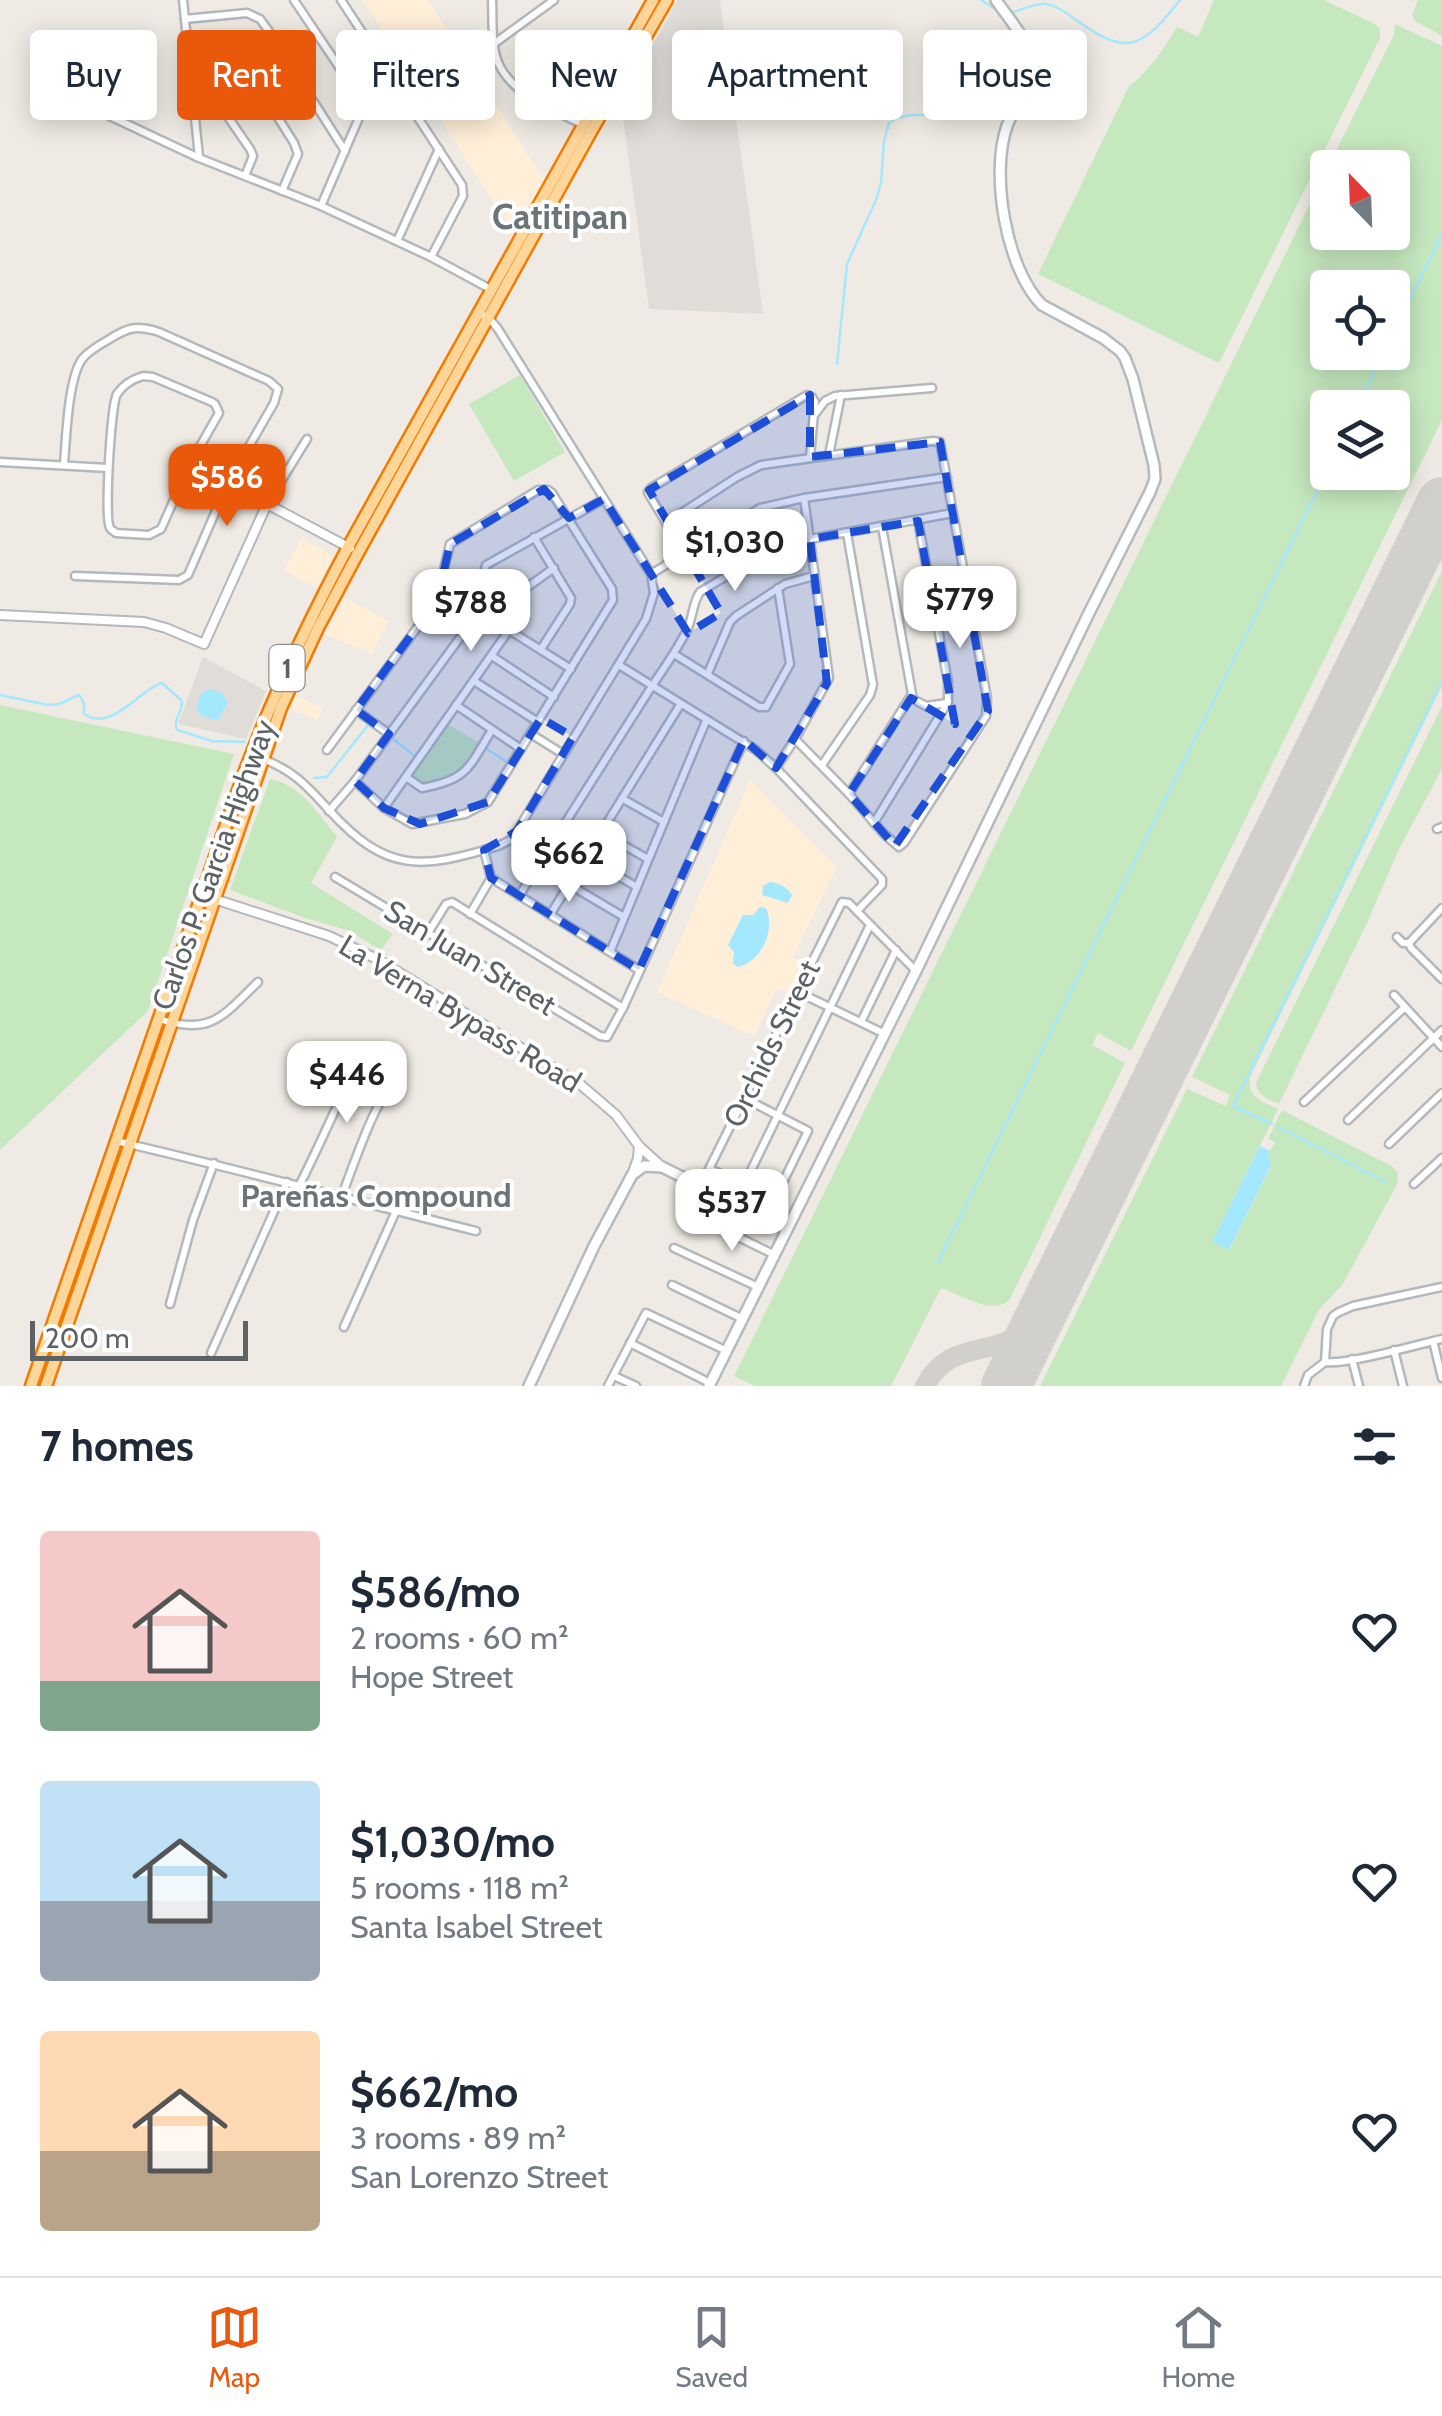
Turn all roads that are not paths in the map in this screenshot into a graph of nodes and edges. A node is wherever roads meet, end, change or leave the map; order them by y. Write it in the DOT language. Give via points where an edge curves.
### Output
graph roads {
  1 [pos="183,0"];
  2 [pos="294,0"];
  3 [pos="342,0"];
  4 [pos="492,0"];
  5 [pos="554,0"];
  6 [pos="654,0"];
  7 [pos="667,0"];
  8 [pos="996,0"];
  9 [pos="184,18"];
  10 [pos="186,30"];
  11 [pos="362,30"];
  12 [pos="493,30"];
  13 [pos="495,43"];
  14 [pos="495,48"];
  15 [pos="336,63"];
  16 [pos="515,85"];
  17 [pos="118,120"];
  18 [pos="196,120"];
  19 [pos="230,120"];
  20 [pos="280,120"];
  21 [pos="358,120"];
  22 [pos="420,120"];
  23 [pos="574,120"];
  24 [pos="588,127"];
  25 [pos="439,150"];
  26 [pos="345,152"];
  27 [pos="199,158"];
  28 [pos="245,176"];
  29 [pos="282,192"];
  30 [pos="321,206"];
  31 [pos="397,241"];
  32 [pos="431,258"];
  33 [pos="496,293"];
  34 [pos="484,315"];
  35 [pos="932,388"];
  36 [pos="841,395"];
  37 [pos="814,414"];
  38 [pos="306,439"];
  39 [pos="828,454"];
  40 [pos="810,457"];
  41 [pos="0,462"];
  42 [pos="190,464"];
  43 [pos="64,465"];
  44 [pos="108,468"];
  45 [pos="946,476"];
  46 [pos="228,483"];
  47 [pos="804,498"];
  48 [pos="604,499"];
  49 [pos="267,504"];
  50 [pos="953,514"];
  51 [pos="569,518"];
  52 [pos="918,521"];
  53 [pos="666,523"];
  54 [pos="882,527"];
  55 [pos="847,533"];
  56 [pos="534,537"];
  57 [pos="810,539"];
  58 [pos="353,550"];
  59 [pos="685,554"];
  60 [pos="554,568"];
  61 [pos="650,574"];
  62 [pos="75,576"];
  63 [pos="814,576"];
  64 [pos="778,588"];
  65 [pos="0,615"];
  66 [pos="509,630"];
  67 [pos="541,649"];
  68 [pos="674,654"];
  69 [pos="492,656"];
  70 [pos="619,665"];
  71 [pos="571,669"];
  72 [pos="708,673"];
  73 [pos="474,681"];
  74 [pos="652,686"];
  75 [pos="554,697"];
  76 [pos="911,698"];
  77 [pos="948,702"];
  78 [pos="680,704"];
  79 [pos="456,705"];
  80 [pos="356,710"];
  81 [pos="706,720"];
  82 [pos="538,722"];
  83 [pos="492,730"];
  84 [pos="389,734"];
  85 [pos="531,734"];
  86 [pos="795,739"];
  87 [pos="744,742"];
  88 [pos="521,749"];
  89 [pos="326,750"];
  90 [pos="563,754"];
  91 [pos="257,756"];
  92 [pos="822,765"];
  93 [pos="776,768"];
  94 [pos="406,777"];
  95 [pos="355,781"];
  96 [pos="849,794"];
  97 [pos="623,799"];
  98 [pos="384,808"];
  99 [pos="329,811"];
  100 [pos="664,822"];
  101 [pos="874,823"];
  102 [pos="602,833"];
  103 [pos="484,850"];
  104 [pos="587,858"];
  105 [pos="648,860"];
  106 [pos="335,877"];
  107 [pos="490,878"];
  108 [pos="570,885"];
  109 [pos="637,887"];
  110 [pos="202,895"];
  111 [pos="519,896"];
  112 [pos="214,899"];
  113 [pos="1442,908"];
  114 [pos="857,911"];
  115 [pos="470,914"];
  116 [pos="550,915"];
  117 [pos="624,918"];
  118 [pos="870,924"];
  119 [pos="428,933"];
  120 [pos="1397,937"];
  121 [pos="1409,943"];
  122 [pos="896,950"];
  123 [pos="610,952"];
  124 [pos="640,970"];
  125 [pos="916,971"];
  126 [pos="1440,974"];
  127 [pos="258,982"];
  128 [pos="798,992"];
  129 [pos="1394,995"];
  130 [pos="1405,1006"];
  131 [pos="623,1008"];
  132 [pos="830,1008"];
  133 [pos="159,1019"];
  134 [pos="861,1022"];
  135 [pos="172,1023"];
  136 [pos="1442,1030"];
  137 [pos="885,1034"];
  138 [pos="1434,1038"];
  139 [pos="1442,1047"];
  140 [pos="364,1049"];
  141 [pos="401,1068"];
  142 [pos="1442,1092"];
  143 [pos="746,1099"];
  144 [pos="1304,1102"];
  145 [pos="778,1115"];
  146 [pos="1348,1120"];
  147 [pos="116,1141"];
  148 [pos="130,1144"];
  149 [pos="1389,1144"];
  150 [pos="639,1146"];
  151 [pos="1442,1158"];
  152 [pos="214,1163"];
  153 [pos="662,1167"];
  154 [pos="710,1169"];
  155 [pos="632,1175"];
  156 [pos="287,1182"];
  157 [pos="1414,1184"];
  158 [pos="744,1185"];
  159 [pos="299,1186"];
  160 [pos="700,1187"];
  161 [pos="98,1193"];
  162 [pos="111,1197"];
  163 [pos="341,1198"];
  164 [pos="775,1199"];
  165 [pos="396,1211"];
  166 [pos="765,1219"];
  167 [pos="706,1221"];
  168 [pos="86,1228"];
  169 [pos="787,1229"];
  170 [pos="476,1231"];
  171 [pos="99,1232"];
  172 [pos="674,1248"];
  173 [pos="774,1254"];
  174 [pos="672,1285"];
  175 [pos="758,1287"];
  176 [pos="1442,1287"];
  177 [pos="170,1304"];
  178 [pos="743,1320"];
  179 [pos="344,1327"];
  180 [pos="1442,1339"];
  181 [pos="1433,1341"];
  182 [pos="630,1344"];
  183 [pos="726,1350"];
  184 [pos="1394,1350"];
  185 [pos="211,1353"];
  186 [pos="1352,1359"];
  187 [pos="1324,1362"];
  188 [pos="614,1376"];
  189 [pos="1442,1378"];
  190 [pos="631,1385"];
  191 [pos="709,1385"];
  192 [pos="31,1386"];
  193 [pos="46,1386"];
  194 [pos="529,1386"];
  195 [pos="608,1386"];
  196 [pos="1304,1386"];
  197 [pos="1359,1386"];
  198 [pos="1403,1386"];
  1 -- 9 [label="street"];
  2 -- 15 [label="street"];
  3 -- 11 [label="street"];
  4 -- 12 [label="street"];
  5 -- 13 [label="street"];
  6 -- 24 [label="highway, Carlos P. Garcia Highway / 1"];
  7 -- 24 [label="highway, Carlos P. Garcia Highway / 1"];
  8 -- 125 [label="main road" via="1032,67 1003,149 1001,198 1021,274 1049,310 1113,344 1125,358 1155,479"];
  9 -- 10 [label="street"];
  9 -- 26 [label="street" via="248,13 260,20"];
  14 -- 16 [label="street"];
  17 -- 27 [label="street"];
  18 -- 27 [label="street"];
  19 -- 28 [label="street" via="253,156"];
  20 -- 29 [label="street" via="298,154"];
  21 -- 26 [label="street"];
  22 -- 25 [label="street"];
  23 -- 24 [label="street"];
  24 -- 33 [label="highway, Carlos P. Garcia Highway / 1"];
  25 -- 31 [label="street"];
  25 -- 32 [label="street" via="464,196"];
  26 -- 30 [label="street"];
  27 -- 28 [label="street"];
  28 -- 29 [label="street"];
  29 -- 30 [label="street"];
  30 -- 31 [label="street"];
  31 -- 32 [label="street"];
  32 -- 33 [label="street"];
  33 -- 34 [label="highway, Carlos P. Garcia Highway / 1"];
  34 -- 48 [label="street"];
  34 -- 58 [label="highway, Carlos P. Garcia Highway / 1"];
  35 -- 36 [label="street"];
  36 -- 37 [label="street"];
  36 -- 39 [label="street"];
  37 -- 40 [label="street"];
  37 -- 53 [label="street" via="814,398 803,397 648,492"];
  38 -- 49 [label="street"];
  39 -- 40 [label="street"];
  39 -- 45 [label="street" via="940,442"];
  40 -- 53 [label="street" via="761,465"];
  41 -- 43 [label="street"];
  42 -- 44 [label="street" via="160,530 149,534 111,530"];
  42 -- 44 [label="street" via="217,407 143,376 114,401"];
  42 -- 46 [label="street"];
  43 -- 44 [label="street"];
  43 -- 46 [label="street" via="76,369 90,351 136,327 278,389"];
  45 -- 47 [label="street"];
  45 -- 50 [label="street"];
  46 -- 49 [label="street"];
  46 -- 62 [label="street" via="184,578"];
  47 -- 57 [label="street"];
  47 -- 59 [label="street" via="754,511"];
  48 -- 51 [label="street"];
  48 -- 61 [label="street"];
  49 -- 58 [label="street"];
  49 -- 65 [label="street" via="204,644 144,622"];
  50 -- 52 [label="street"];
  50 -- 101 [label="street" via="988,712 904,844 895,846"];
  51 -- 56 [label="street"];
  51 -- 71 [label="street" via="613,594"];
  51 -- 80 [label="street" via="552,493 538,490 454,540 437,600"];
  52 -- 54 [label="street"];
  52 -- 77 [label="street"];
  53 -- 59 [label="street"];
  54 -- 55 [label="street"];
  54 -- 76 [label="street"];
  55 -- 57 [label="street"];
  55 -- 92 [label="street" via="873,685"];
  56 -- 60 [label="street"];
  56 -- 84 [label="street" via="486,565 468,628"];
  57 -- 63 [label="street"];
  57 -- 68 [label="street" via="765,553 700,592"];
  58 -- 91 [label="highway, Carlos P. Garcia Highway / 1"];
  59 -- 61 [label="street"];
  60 -- 66 [label="street" via="522,591"];
  60 -- 67 [label="street" via="570,604"];
  61 -- 70 [label="street" via="652,604"];
  63 -- 64 [label="street"];
  63 -- 86 [label="street" via="829,678"];
  64 -- 72 [label="street" via="730,622"];
  64 -- 72 [label="street" via="790,664 768,705 759,707"];
  66 -- 67 [label="street"];
  66 -- 69 [label="street"];
  67 -- 71 [label="street"];
  68 -- 72 [label="street"];
  68 -- 74 [label="street"];
  69 -- 73 [label="street"];
  69 -- 75 [label="street"];
  70 -- 74 [label="street"];
  70 -- 90 [label="street"];
  71 -- 75 [label="street"];
  73 -- 79 [label="street"];
  73 -- 82 [label="street"];
  74 -- 78 [label="street"];
  74 -- 111 [label="street"];
  75 -- 82 [label="street"];
  76 -- 77 [label="street" via="926,706"];
  76 -- 96 [label="street"];
  77 -- 101 [label="street"];
  78 -- 81 [label="street"];
  78 -- 97 [label="street"];
  79 -- 83 [label="street"];
  79 -- 94 [label="street"];
  80 -- 84 [label="street"];
  80 -- 89 [label="street"];
  81 -- 87 [label="street"];
  81 -- 100 [label="street"];
  82 -- 85 [label="street"];
  83 -- 88 [label="street"];
  83 -- 94 [label="street" via="456,779 422,788"];
  84 -- 95 [label="street"];
  85 -- 88 [label="street"];
  85 -- 90 [label="street"];
  86 -- 92 [label="street"];
  86 -- 93 [label="street"];
  87 -- 93 [label="street"];
  87 -- 124 [label="street"];
  88 -- 98 [label="street" via="488,802 475,810 412,824"];
  90 -- 103 [label="street" via="510,840"];
  91 -- 99 [label="street" via="297,776"];
  91 -- 110 [label="highway, Carlos P. Garcia Highway / 1"];
  91 -- 112 [label="highway, Carlos P. Garcia Highway / 1"];
  92 -- 96 [label="street"];
  93 -- 114 [label="street" via="882,879"];
  94 -- 98 [label="street"];
  95 -- 98 [label="street"];
  95 -- 99 [label="street"];
  96 -- 101 [label="street"];
  97 -- 100 [label="street"];
  97 -- 102 [label="street"];
  99 -- 103 [label="street" via="364,844 403,862"];
  100 -- 105 [label="street"];
  102 -- 104 [label="street"];
  102 -- 105 [label="street"];
  103 -- 107 [label="street"];
  104 -- 108 [label="street"];
  104 -- 109 [label="street"];
  105 -- 109 [label="street"];
  106 -- 119 [label="street, San Juan Street"];
  107 -- 111 [label="street"];
  107 -- 115 [label="street"];
  108 -- 116 [label="street"];
  108 -- 117 [label="street"];
  109 -- 117 [label="street"];
  110 -- 112 [label="street, La Verna Bypass Road"];
  110 -- 133 [label="highway, Carlos P. Garcia Highway / 1"];
  111 -- 116 [label="street"];
  112 -- 135 [label="highway, Carlos P. Garcia Highway / 1"];
  112 -- 150 [label="street, La Verna Bypass Road" via="329,936 379,960 581,1085 616,1114"];
  113 -- 121 [label="street"];
  114 -- 118 [label="street"];
  114 -- 128 [label="street, Orchids Street" via="849,902 841,905"];
  115 -- 119 [label="street" via="449,902"];
  115 -- 131 [label="street"];
  116 -- 123 [label="street"];
  117 -- 123 [label="street"];
  118 -- 122 [label="street"];
  118 -- 132 [label="street"];
  119 -- 131 [label="street, San Juan Street" via="600,1036 607,1037"];
  120 -- 121 [label="street"];
  121 -- 126 [label="street"];
  122 -- 125 [label="street"];
  122 -- 134 [label="street"];
  123 -- 124 [label="street"];
  124 -- 131 [label="street"];
  125 -- 137 [label="main road"];
  127 -- 135 [label="street" via="214,1022"];
  128 -- 132 [label="street"];
  128 -- 143 [label="street, Orchids Street"];
  129 -- 130 [label="street"];
  130 -- 138 [label="street"];
  130 -- 144 [label="street"];
  132 -- 134 [label="street"];
  132 -- 145 [label="street"];
  133 -- 135 [label="street"];
  133 -- 147 [label="highway, Carlos P. Garcia Highway / 1"];
  134 -- 137 [label="street"];
  135 -- 148 [label="highway, Carlos P. Garcia Highway / 1"];
  136 -- 138 [label="street"];
  137 -- 169 [label="main road"];
  138 -- 139 [label="street"];
  138 -- 146 [label="street"];
  140 -- 159 [label="street"];
  141 -- 163 [label="street" via="385,1090"];
  142 -- 149 [label="street"];
  143 -- 145 [label="street"];
  143 -- 154 [label="street, Orchids Street"];
  145 -- 158 [label="street"];
  145 -- 164 [label="street" via="808,1131"];
  147 -- 148 [label="street"];
  147 -- 161 [label="highway, Carlos P. Garcia Highway / 1"];
  148 -- 152 [label="street"];
  148 -- 162 [label="highway, Carlos P. Garcia Highway / 1"];
  150 -- 153 [label="street, La Verna Bypass Road"];
  150 -- 155 [label="street"];
  151 -- 157 [label="street"];
  152 -- 156 [label="street"];
  152 -- 177 [label="street"];
  153 -- 155 [label="main road" via="644,1166"];
  153 -- 160 [label="main road"];
  154 -- 158 [label="street"];
  154 -- 160 [label="street, Orchids Street"];
  155 -- 194 [label="main road"];
  156 -- 159 [label="street"];
  156 -- 185 [label="street"];
  158 -- 164 [label="street"];
  159 -- 163 [label="street"];
  160 -- 166 [label="main road"];
  161 -- 162 [label="highway"];
  161 -- 168 [label="highway, Carlos P. Garcia Highway / 1"];
  162 -- 171 [label="highway, Carlos P. Garcia Highway / 1"];
  163 -- 165 [label="street"];
  164 -- 166 [label="street"];
  165 -- 170 [label="street"];
  165 -- 179 [label="street"];
  166 -- 169 [label="main road"];
  167 -- 173 [label="street"];
  168 -- 171 [label="highway"];
  168 -- 192 [label="highway, Carlos P. Garcia Highway / 1"];
  169 -- 173 [label="main road"];
  171 -- 193 [label="highway, Carlos P. Garcia Highway / 1"];
  172 -- 175 [label="street"];
  173 -- 175 [label="main road"];
  174 -- 178 [label="street"];
  175 -- 178 [label="main road"];
  176 -- 187 [label="street" via="1339,1312 1327,1328"];
  178 -- 183 [label="main road"];
  180 -- 181 [label="street"];
  181 -- 184 [label="street"];
  181 -- 189 [label="street"];
  182 -- 183 [label="street" via="646,1314"];
  182 -- 188 [label="street"];
  182 -- 191 [label="street"];
  183 -- 191 [label="main road"];
  184 -- 186 [label="street"];
  184 -- 198 [label="street"];
  186 -- 187 [label="street"];
  186 -- 197 [label="street"];
  187 -- 196 [label="street"];
  188 -- 190 [label="street"];
  188 -- 195 [label="street"];
}
